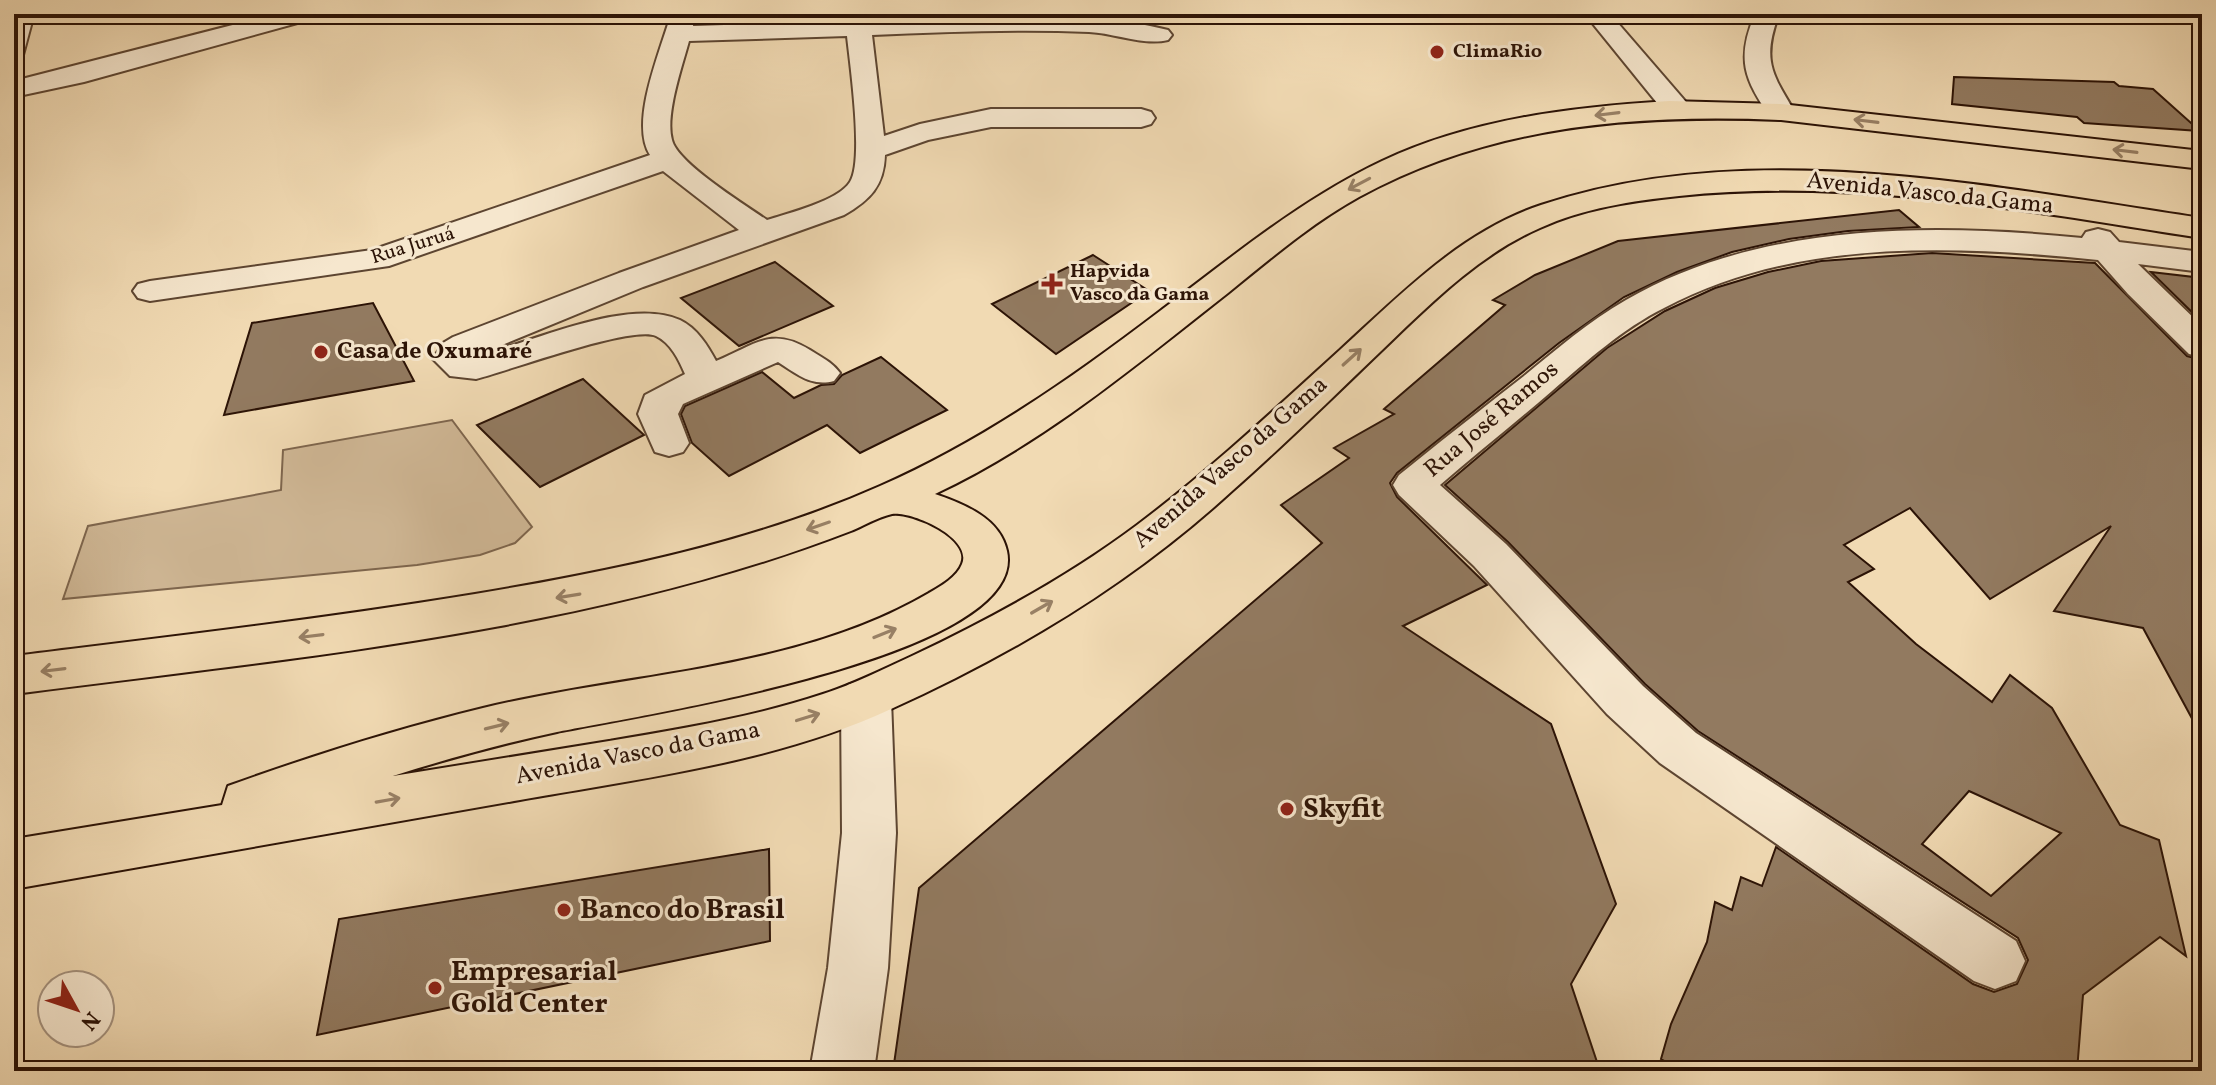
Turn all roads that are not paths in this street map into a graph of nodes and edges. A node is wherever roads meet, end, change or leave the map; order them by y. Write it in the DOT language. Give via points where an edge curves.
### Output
graph roads {
  1 [pos="22,14"];
  2 [pos="303,14"];
  3 [pos="1597,14"];
  4 [pos="1767,14"];
  5 [pos="862,21"];
  6 [pos="680,24"];
  7 [pos="1159,35"];
  8 [pos="14,49"];
  9 [pos="14,89"];
  10 [pos="1676,108"];
  11 [pos="1781,112"];
  12 [pos="1141,118"];
  13 [pos="869,151"];
  14 [pos="665,160"];
  15 [pos="2202,160"];
  16 [pos="2081,211"];
  17 [pos="2202,228"];
  18 [pos="764,233"];
  19 [pos="2105,249"];
  20 [pos="2202,262"];
  21 [pos="150,291"];
  22 [pos="2202,346"];
  23 [pos="821,373"];
  24 [pos="707,380"];
  25 [pos="669,443"];
  26 [pos="891,498"];
  27 [pos="14,675"];
  28 [pos="866,699"];
  29 [pos="103,848"];
  30 [pos="14,864"];
  31 [pos="1995,961"];
  32 [pos="842,1071"];
  1 -- 8 [label="street"];
  2 -- 9 [label="street"];
  3 -- 10 [label="street"];
  4 -- 11 [label="street" via="1754,43 1754,61"];
  5 -- 6 [label="street"];
  5 -- 7 [label="street" via="1068,23"];
  5 -- 13 [label="street"];
  6 -- 14 [label="street" via="658,121 657,141"];
  10 -- 11 [label="main road"];
  10 -- 26 [label="main road, one-way" via="1513,129 1463,141 1385,171 1298,223 1040,418"];
  15 -- 11 [label="main road, one-way"];
  12 -- 13 [label="street" via="991,118 920,133"];
  13 -- 18 [label="street" via="867,179 859,191 833,208"];
  14 -- 18 [label="street"];
  14 -- 21 [label="street, Rua Juruá" via="377,259"];
  16 -- 17 [label="main road, Avenida Vasco da Gama"];
  16 -- 19 [label="street"];
  28 -- 16 [label="main road, Avenida Vasco da Gama, one-way" via="962,652 1115,563 1184,510 1431,285 1517,227 1616,195 1740,180 1875,184"];
  18 -- 24 [label="street" via="466,345 452,359 463,368 476,368 649,322 682,336"];
  19 -- 20 [label="street, Rua José Ramos"];
  19 -- 22 [label="street"];
  19 -- 31 [label="street, Rua José Ramos" via="1917,240 1813,250 1757,260 1707,277 1654,298 1612,325 1414,485 1535,600 1668,740"];
  23 -- 24 [label="street" via="780,347"];
  24 -- 25 [label="street" via="659,404"];
  26 -- 27 [label="main road, one-way" via="759,547 584,593 349,631"];
  29 -- 26 [label="main road, one-way" via="422,746 556,712 813,661 926,617 982,576 986,543 971,526 948,513"];
  29 -- 28 [label="main road, Avenida Vasco da Gama, one-way" via="676,751 768,730"];
  28 -- 32 [label="street" via="869,833 858,968"];
  29 -- 30 [label="main road, Avenida Vasco da Gama"];
}
